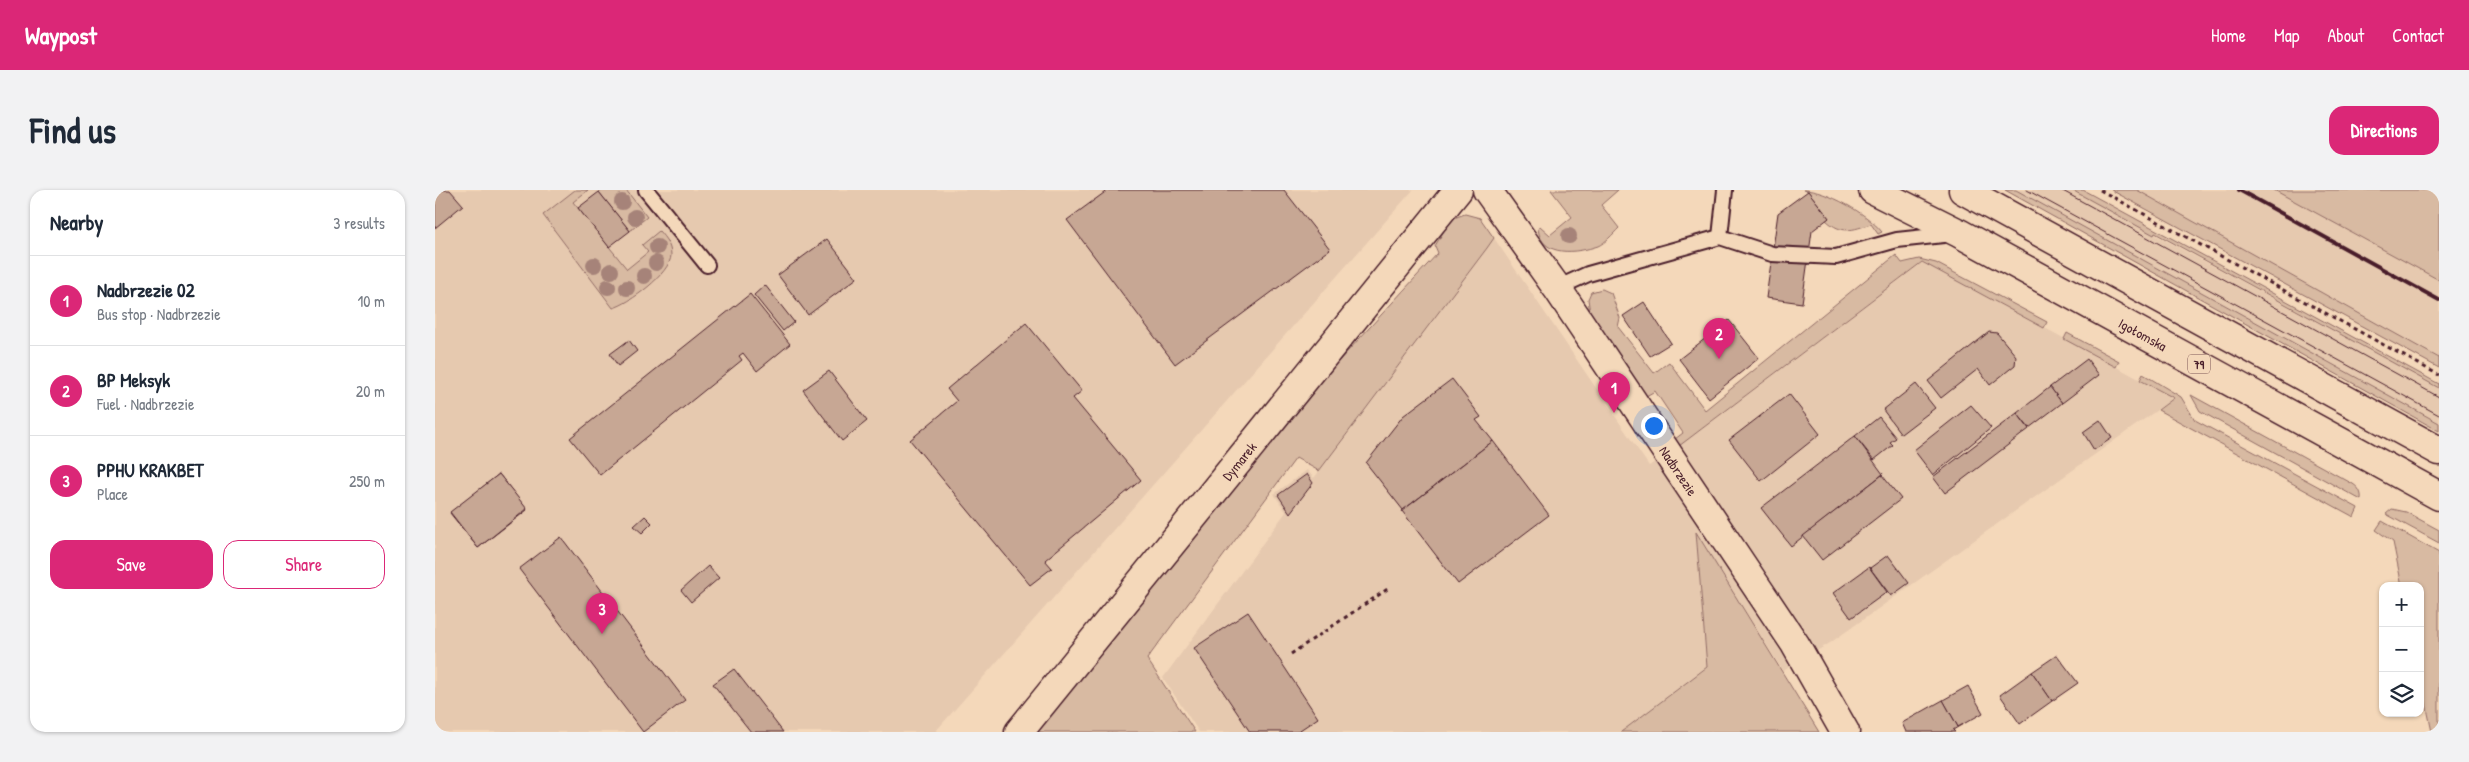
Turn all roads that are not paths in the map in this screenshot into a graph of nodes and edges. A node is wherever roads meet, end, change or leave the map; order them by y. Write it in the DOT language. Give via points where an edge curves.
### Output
graph roads {
  1 [pos="646,190"];
  2 [pos="1458,190"];
  3 [pos="1487,190"];
  4 [pos="1725,190"];
  5 [pos="1873,190"];
  6 [pos="1963,190"];
  7 [pos="1959,234"];
  8 [pos="1720,237"];
  9 [pos="707,265"];
  10 [pos="1557,288"];
  11 [pos="2439,451"];
  12 [pos="2439,496"];
  13 [pos="1019,732"];
  14 [pos="1845,732"];
  1 -- 9 [label="lane"];
  2 -- 13 [label="street, Dymarek"];
  3 -- 10 [label="street, Nadbrzezie"];
  4 -- 8 [label="lane"];
  5 -- 7 [label="street, Igołomska / 79"];
  6 -- 11 [label="street"];
  7 -- 8 [label="lane" via="1897,240 1836,257 1772,254"];
  7 -- 12 [label="street, Igołomska / 79"];
  8 -- 10 [label="lane" via="1588,274"];
  10 -- 14 [label="street, Nadbrzezie" via="1795,644"];
}
